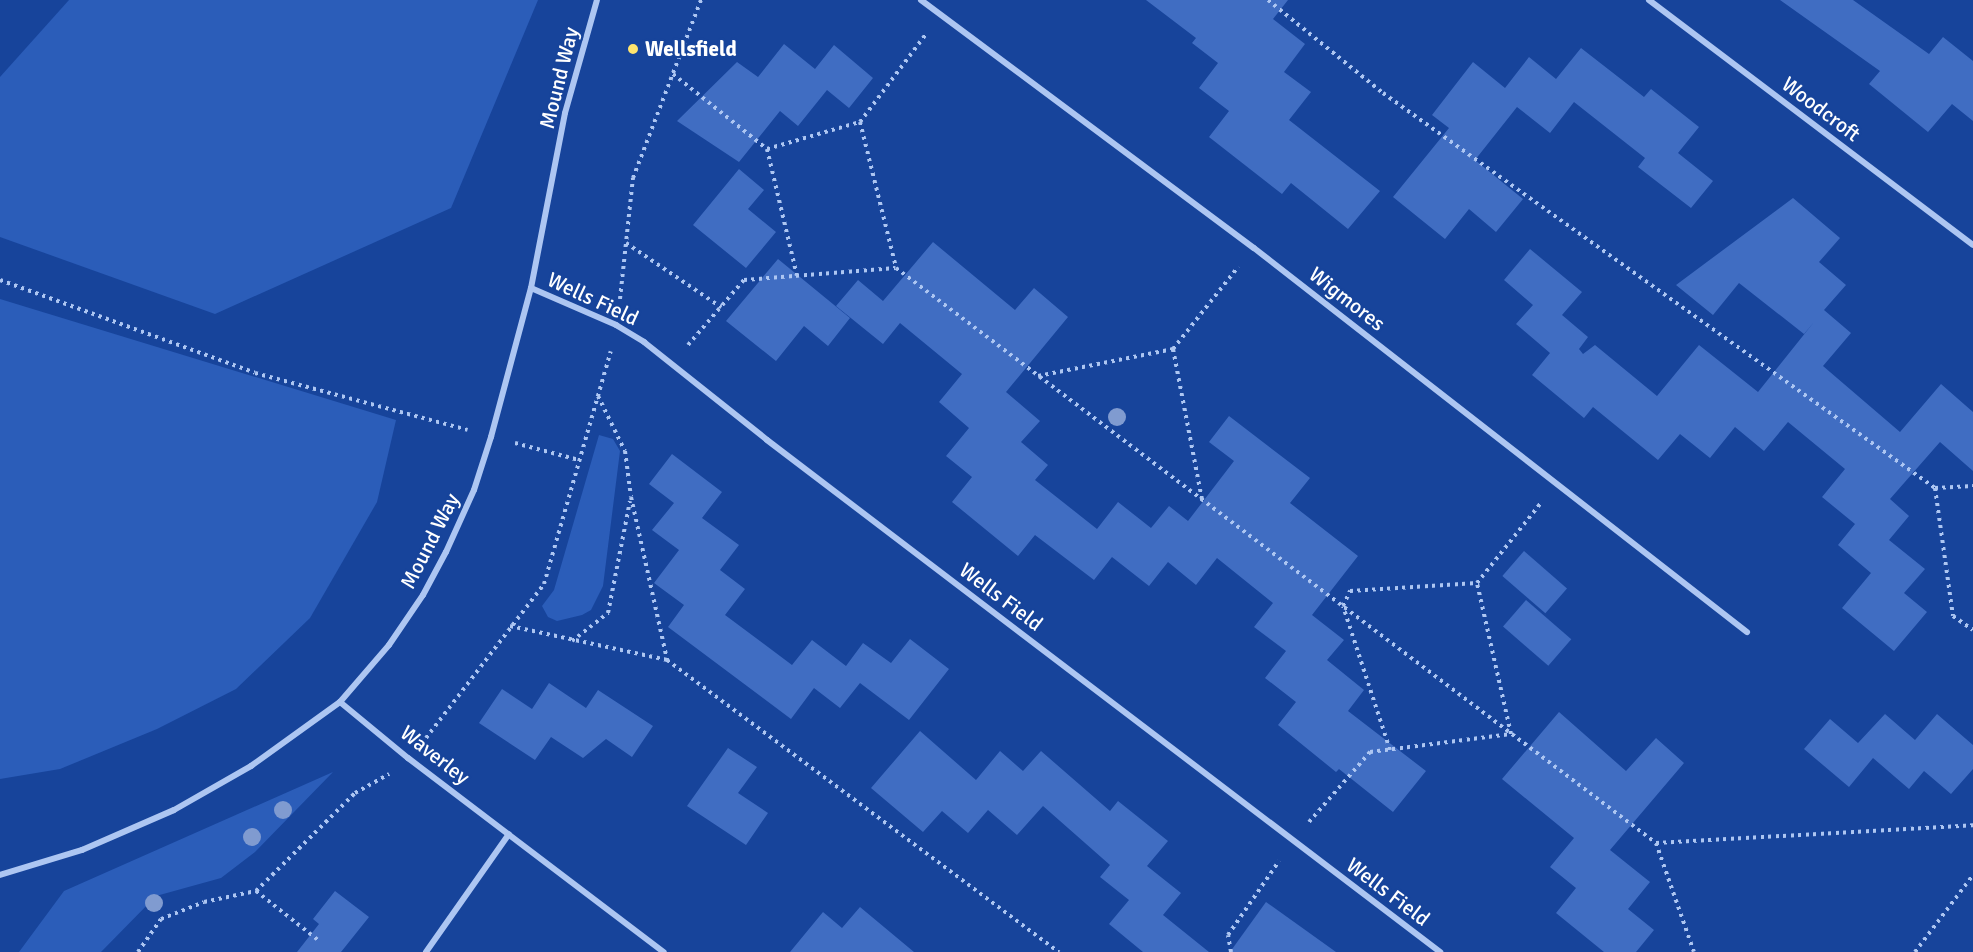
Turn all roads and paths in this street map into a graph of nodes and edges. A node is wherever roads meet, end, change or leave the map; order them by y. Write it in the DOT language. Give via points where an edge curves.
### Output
graph roads {
  1 [pos="597,0"];
  2 [pos="701,0"];
  3 [pos="921,0"];
  4 [pos="1268,0"];
  5 [pos="1649,0"];
  6 [pos="940,14"];
  7 [pos="673,74"];
  8 [pos="860,122"];
  9 [pos="767,149"];
  10 [pos="626,243"];
  11 [pos="1973,245"];
  12 [pos="1254,248"];
  13 [pos="896,268"];
  14 [pos="797,276"];
  15 [pos="0,280"];
  16 [pos="531,288"];
  17 [pos="620,304"];
  18 [pos="721,307"];
  19 [pos="1173,349"];
  20 [pos="610,351"];
  21 [pos="671,363"];
  22 [pos="1038,376"];
  23 [pos="598,396"];
  24 [pos="465,430"];
  25 [pos="523,445"];
  26 [pos="579,460"];
  27 [pos="1556,483"];
  28 [pos="1973,486"];
  29 [pos="1935,488"];
  30 [pos="631,497"];
  31 [pos="1202,501"];
  32 [pos="1477,583"];
  33 [pos="1343,606"];
  34 [pos="510,626"];
  35 [pos="1973,630"];
  36 [pos="1747,632"];
  37 [pos="571,641"];
  38 [pos="667,660"];
  39 [pos="340,702"];
  40 [pos="1511,734"];
  41 [pos="423,742"];
  42 [pos="1390,750"];
  43 [pos="395,771"];
  44 [pos="1973,825"];
  45 [pos="508,834"];
  46 [pos="1294,840"];
  47 [pos="1656,843"];
  48 [pos="0,875"];
  49 [pos="1973,875"];
  50 [pos="255,891"];
  51 [pos="318,940"];
  52 [pos="138,952"];
  53 [pos="426,952"];
  54 [pos="664,952"];
  55 [pos="1059,952"];
  56 [pos="1231,952"];
  57 [pos="1440,952"];
  58 [pos="1694,952"];
  59 [pos="1915,952"];
  1 -- 16 [label="street, Mound Way" via="565,113"];
  2 -- 7 [label="path"];
  3 -- 6 [label="street, Wigmores"];
  4 -- 29 [label="path" via="1383,93"];
  5 -- 11 [label="street, Woodcroft"];
  6 -- 8 [label="path"];
  6 -- 12 [label="street, Wigmores"];
  7 -- 9 [label="path"];
  7 -- 10 [label="path" via="633,178"];
  8 -- 9 [label="path"];
  8 -- 13 [label="path"];
  9 -- 14 [label="path"];
  10 -- 17 [label="path"];
  10 -- 18 [label="path"];
  12 -- 19 [label="path"];
  12 -- 27 [label="street, Wigmores"];
  13 -- 14 [label="path"];
  13 -- 22 [label="path"];
  14 -- 18 [label="path" via="744,280"];
  15 -- 24 [label="path" via="255,373"];
  16 -- 21 [label="street, Wells Field" via="616,325"];
  16 -- 39 [label="street, Mound Way" via="474,490 446,552 389,645"];
  18 -- 21 [label="path"];
  19 -- 22 [label="path"];
  19 -- 31 [label="path"];
  20 -- 23 [label="path"];
  21 -- 46 [label="street, Wells Field"];
  22 -- 31 [label="path"];
  23 -- 26 [label="path"];
  23 -- 30 [label="path" via="625,451"];
  25 -- 26 [label="path"];
  26 -- 34 [label="path" via="544,584"];
  27 -- 32 [label="path"];
  27 -- 36 [label="street, Wigmores"];
  28 -- 29 [label="path"];
  29 -- 35 [label="path" via="1953,616"];
  30 -- 37 [label="path" via="608,613"];
  30 -- 38 [label="path"];
  31 -- 33 [label="path"];
  32 -- 33 [label="path" via="1350,591"];
  32 -- 40 [label="path"];
  33 -- 40 [label="path"];
  33 -- 42 [label="path"];
  34 -- 37 [label="path"];
  34 -- 41 [label="path"];
  37 -- 38 [label="path"];
  38 -- 55 [label="path"];
  39 -- 45 [label="street, Waverley"];
  39 -- 48 [label="street, Mound Way" via="251,766 174,810 81,850"];
  40 -- 42 [label="path"];
  40 -- 47 [label="path"];
  42 -- 46 [label="path" via="1370,752"];
  43 -- 50 [label="path" via="356,793"];
  44 -- 47 [label="path"];
  45 -- 53 [label="street"];
  45 -- 54 [label="street, Waverley"];
  46 -- 56 [label="path" via="1228,935"];
  46 -- 57 [label="street, Wells Field"];
  47 -- 58 [label="path"];
  49 -- 59 [label="path"];
  50 -- 51 [label="path"];
  50 -- 52 [label="path" via="204,902 161,919"];
}
